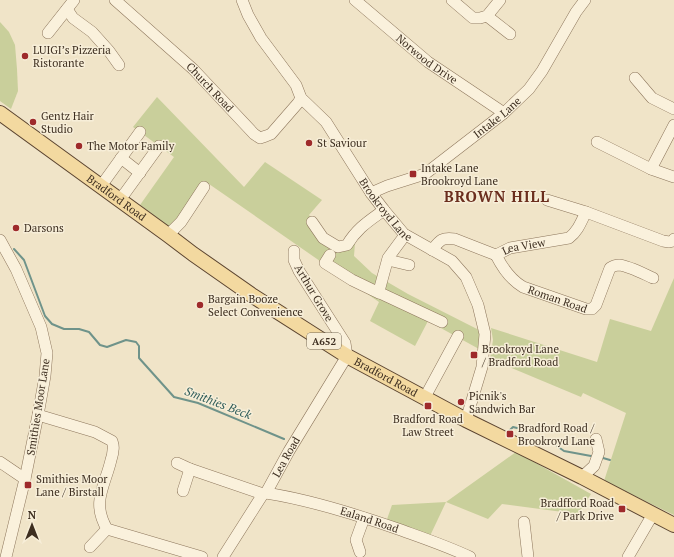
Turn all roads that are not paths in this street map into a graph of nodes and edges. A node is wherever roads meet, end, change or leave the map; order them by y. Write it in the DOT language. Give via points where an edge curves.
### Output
graph roads {
  1 [pos="74,0"];
  2 [pos="115,0"];
  3 [pos="242,0"];
  4 [pos="355,0"];
  5 [pos="452,0"];
  6 [pos="500,0"];
  7 [pos="582,1"];
  8 [pos="67,9"];
  9 [pos="487,16"];
  10 [pos="48,33"];
  11 [pos="510,34"];
  12 [pos="119,65"];
  13 [pos="635,78"];
  14 [pos="301,98"];
  15 [pos="674,109"];
  16 [pos="0,113"];
  17 [pos="504,113"];
  18 [pos="674,125"];
  19 [pos="140,132"];
  20 [pos="597,142"];
  21 [pos="159,146"];
  22 [pos="121,158"];
  23 [pos="652,169"];
  24 [pos="140,173"];
  25 [pos="674,177"];
  26 [pos="101,186"];
  27 [pos="204,187"];
  28 [pos="371,193"];
  29 [pos="119,199"];
  30 [pos="547,200"];
  31 [pos="384,210"];
  32 [pos="586,212"];
  33 [pos="312,222"];
  34 [pos="168,235"];
  35 [pos="405,235"];
  36 [pos="674,239"];
  37 [pos="0,240"];
  38 [pos="432,250"];
  39 [pos="294,251"];
  40 [pos="330,255"];
  41 [pos="496,255"];
  42 [pos="388,260"];
  43 [pos="409,265"];
  44 [pos="654,278"];
  45 [pos="379,292"];
  46 [pos="442,322"];
  47 [pos="458,336"];
  48 [pos="347,356"];
  49 [pos="425,397"];
  50 [pos="38,415"];
  51 [pos="466,420"];
  52 [pos="596,438"];
  53 [pos="0,462"];
  54 [pos="177,464"];
  55 [pos="190,469"];
  56 [pos="582,478"];
  57 [pos="25,479"];
  58 [pos="184,491"];
  59 [pos="264,493"];
  60 [pos="653,514"];
  61 [pos="364,518"];
  62 [pos="524,522"];
  63 [pos="674,525"];
  64 [pos="107,529"];
  65 [pos="90,547"];
  66 [pos="360,552"];
  67 [pos="227,555"];
  68 [pos="6,557"];
  69 [pos="202,557"];
  70 [pos="470,557"];
  71 [pos="528,557"];
  72 [pos="628,557"];
  1 -- 8 [label="street"];
  2 -- 14 [label="street, Church Road" via="193,69 260,138 271,134"];
  3 -- 14 [label="street, Brookroyd Lane" via="261,38 296,85"];
  4 -- 17 [label="street, Norwood Drive" via="428,62"];
  5 -- 9 [label="street" via="473,18"];
  6 -- 9 [label="street"];
  7 -- 17 [label="street, Intake Lane" via="542,71 529,89"];
  8 -- 10 [label="street"];
  8 -- 12 [label="street" via="73,18 92,32 109,50"];
  9 -- 11 [label="street"];
  13 -- 15 [label="street" via="652,98"];
  14 -- 28 [label="street, Brookroyd Lane" via="326,122"];
  16 -- 26 [label="main road, Bradford Road / A652"];
  17 -- 28 [label="street, Intake Lane" via="425,174"];
  18 -- 23 [label="street"];
  19 -- 22 [label="street"];
  20 -- 23 [label="street"];
  21 -- 24 [label="street"];
  22 -- 24 [label="street"];
  22 -- 26 [label="street"];
  23 -- 25 [label="street"];
  24 -- 29 [label="street"];
  26 -- 29 [label="main road, Bradford Road / A652"];
  27 -- 34 [label="street"];
  28 -- 31 [label="street, Brookroyd Lane"];
  29 -- 34 [label="main road, Bradford Road / A652"];
  30 -- 32 [label="street"];
  31 -- 33 [label="street" via="363,225 347,245 338,247 323,238"];
  31 -- 35 [label="street, Brookroyd Lane"];
  32 -- 36 [label="street" via="664,241"];
  32 -- 41 [label="street, Lea View" via="569,238 510,248"];
  34 -- 48 [label="main road, Bradford Road / A652" via="253,296"];
  35 -- 38 [label="street, Brookroyd Lane"];
  35 -- 42 [label="street"];
  37 -- 50 [label="street, Smithies Moor Lane" via="41,326 47,353"];
  38 -- 41 [label="street, Lea View" via="443,238 448,238"];
  38 -- 51 [label="street, Brookroyd Lane" via="452,261 466,277 478,305 485,334 482,367"];
  39 -- 48 [label="street, Arthur Grove" via="294,260 299,271 345,342"];
  40 -- 45 [label="street" via="325,263 352,280"];
  41 -- 44 [label="street, Roman Road" via="502,266 523,287 586,309 592,309 596,305 610,268 614,266 626,267"];
  42 -- 43 [label="street"];
  42 -- 45 [label="street"];
  45 -- 46 [label="street"];
  47 -- 49 [label="street"];
  48 -- 49 [label="main road, Bradford Road / A652"];
  48 -- 59 [label="street, Lea Road"];
  49 -- 51 [label="main road, Bradford Road / A652"];
  50 -- 57 [label="street, Smithies Moor Lane"];
  50 -- 64 [label="street" via="95,432 112,441 113,450 100,494 103,522"];
  51 -- 56 [label="main road, Bradford Road / A652"];
  52 -- 56 [label="street" via="598,452 594,466"];
  53 -- 57 [label="street"];
  54 -- 55 [label="street, Ealand Road"];
  55 -- 58 [label="street"];
  55 -- 59 [label="street, Ealand Road"];
  56 -- 60 [label="main road, Bradford Road / A652"];
  57 -- 68 [label="street, Smithies Moor Lane"];
  59 -- 61 [label="street, Ealand Road" via="287,496"];
  59 -- 67 [label="street, Lea Road"];
  60 -- 63 [label="main road, Bradford Road / A652"];
  60 -- 72 [label="street"];
  61 -- 66 [label="street" via="356,540"];
  61 -- 70 [label="street, Ealand Road"];
  62 -- 71 [label="street"];
  64 -- 65 [label="street"];
  64 -- 69 [label="street"];
}
